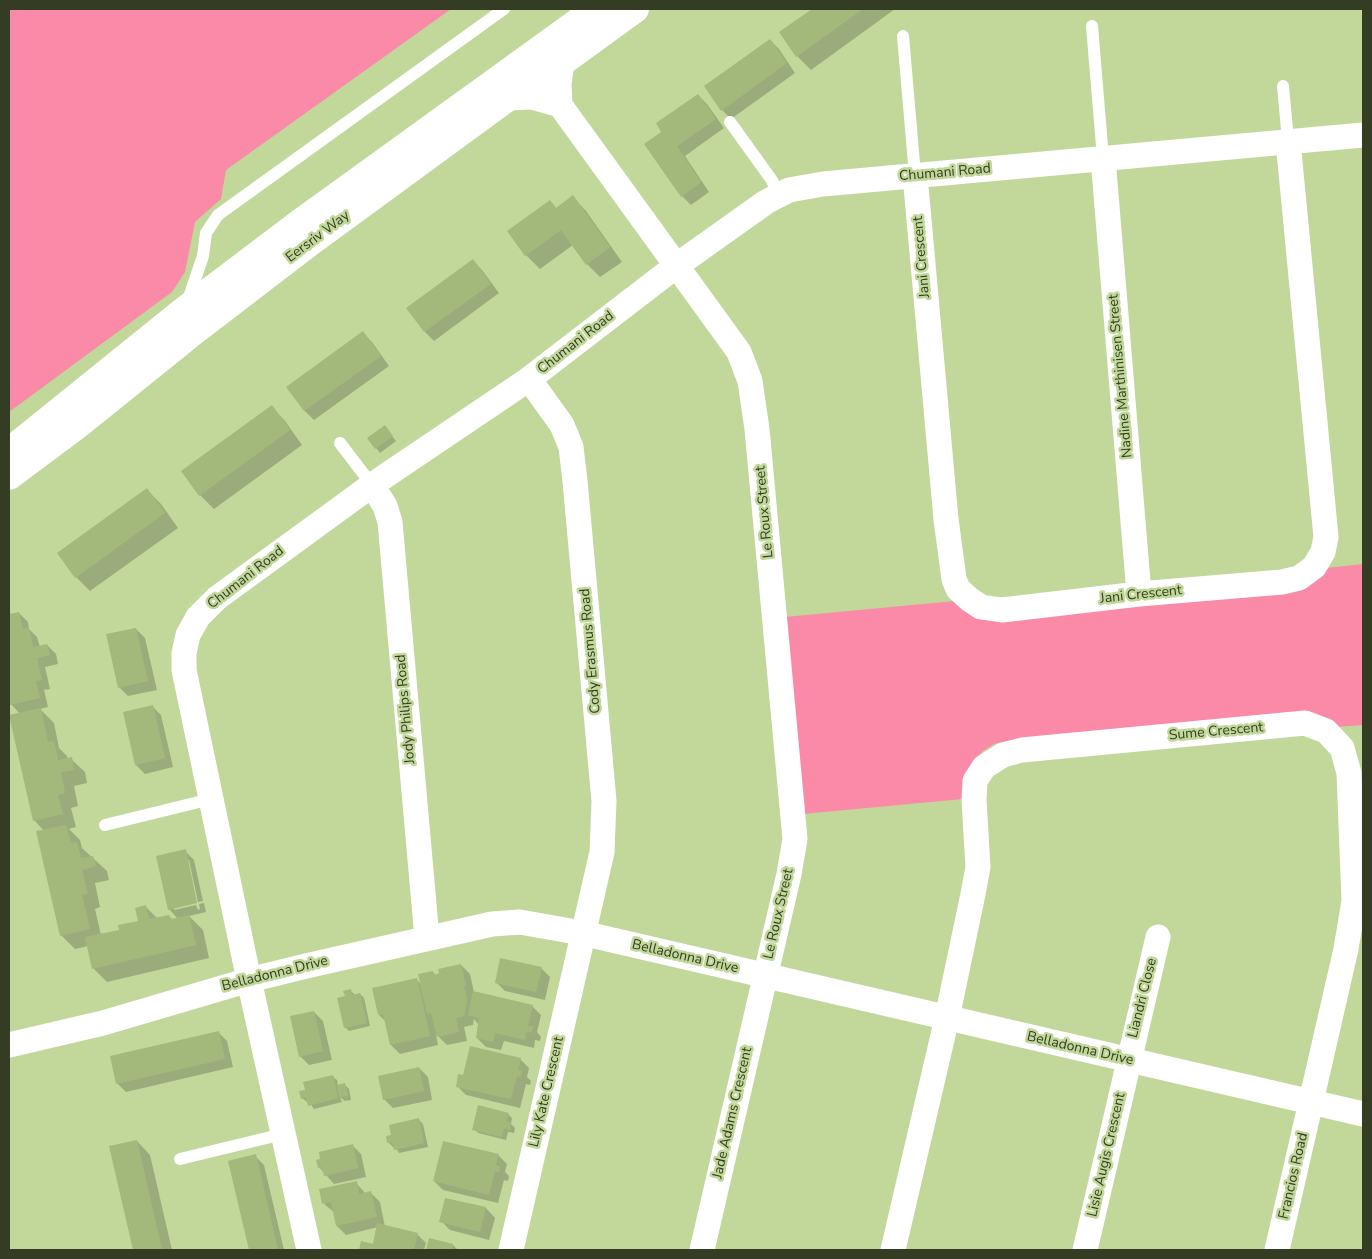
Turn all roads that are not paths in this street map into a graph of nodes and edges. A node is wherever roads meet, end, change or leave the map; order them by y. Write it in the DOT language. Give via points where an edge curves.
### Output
graph roads {
  1 [pos="504,9"];
  2 [pos="596,9"];
  3 [pos="635,9"];
  4 [pos="1092,26"];
  5 [pos="903,36"];
  6 [pos="562,62"];
  7 [pos="1283,86"];
  8 [pos="507,98"];
  9 [pos="560,105"];
  10 [pos="730,122"];
  11 [pos="1363,135"];
  12 [pos="1288,141"];
  13 [pos="1103,158"];
  14 [pos="915,175"];
  15 [pos="780,195"];
  16 [pos="676,266"];
  17 [pos="185,310"];
  18 [pos="529,379"];
  19 [pos="67,407"];
  20 [pos="9,435"];
  21 [pos="340,443"];
  22 [pos="9,452"];
  23 [pos="9,476"];
  24 [pos="372,485"];
  25 [pos="1139,594"];
  26 [pos="212,799"];
  27 [pos="105,825"];
  28 [pos="582,933"];
  29 [pos="1158,937"];
  30 [pos="427,938"];
  31 [pos="765,976"];
  32 [pos="249,980"];
  33 [pos="947,1018"];
  34 [pos="9,1045"];
  35 [pos="1128,1060"];
  36 [pos="1311,1102"];
  37 [pos="1363,1114"];
  38 [pos="283,1134"];
  39 [pos="180,1159"];
  40 [pos="309,1250"];
  41 [pos="511,1250"];
  42 [pos="702,1250"];
  43 [pos="894,1250"];
  44 [pos="1085,1250"];
  45 [pos="1277,1250"];
  1 -- 17 [label="lane" via="218,215 206,233 203,256"];
  2 -- 17 [label="main road, Eersriv Way"];
  3 -- 6 [label="main road, Eersriv Way"];
  4 -- 13 [label="lane"];
  5 -- 14 [label="lane"];
  6 -- 8 [label="main road, Eersriv Way"];
  6 -- 9 [label="street"];
  7 -- 12 [label="lane"];
  8 -- 9 [label="street" via="532,97"];
  8 -- 23 [label="main road, Eersriv Way" via="309,243"];
  9 -- 16 [label="street, Le Roux Street"];
  10 -- 15 [label="lane"];
  11 -- 12 [label="street, Chumani Road"];
  12 -- 13 [label="street, Chumani Road"];
  12 -- 25 [label="street, Jani Crescent" via="1326,537 1323,552 1314,567 1299,578 1282,582"];
  13 -- 14 [label="street, Chumani Road"];
  13 -- 25 [label="street, Nadine Marthinisen Street"];
  14 -- 15 [label="street, Chumani Road" via="823,184 789,190"];
  14 -- 25 [label="street, Jani Crescent" via="946,518 958,588 981,607 1002,610"];
  15 -- 16 [label="street, Chumani Road"];
  16 -- 18 [label="street, Chumani Road"];
  16 -- 31 [label="street, Le Roux Street" via="739,352 750,381 758,429 795,839"];
  17 -- 19 [label="main road, Eersriv Way"];
  18 -- 24 [label="street, Chumani Road"];
  18 -- 28 [label="street, Cody Erasmus Road" via="562,425 571,447 575,482 604,801 602,852"];
  19 -- 20 [label="main road" via="21,426"];
  19 -- 22 [label="main road, Eersriv Way"];
  21 -- 24 [label="lane"];
  24 -- 26 [label="street, Chumani Road" via="217,598 198,617 188,635 184,670"];
  24 -- 30 [label="street, Jody Philips Road" via="385,506 390,522"];
  26 -- 27 [label="lane"];
  26 -- 32 [label="street, Chumani Road"];
  28 -- 30 [label="street, Belladonna Drive" via="520,922 492,924"];
  28 -- 31 [label="street, Belladonna Drive"];
  28 -- 41 [label="street, Lily Kate Crescent"];
  29 -- 35 [label="street, Liandri Close"];
  30 -- 32 [label="street, Belladonna Drive"];
  31 -- 33 [label="street, Belladonna Drive"];
  31 -- 42 [label="street, Jade Adams Crescent"];
  32 -- 34 [label="street, Belladonna Drive" via="103,1023"];
  32 -- 38 [label="street"];
  33 -- 35 [label="street, Belladonna Drive"];
  33 -- 36 [label="street, Sume Crescent" via="978,867 975,781 984,767 1003,755 1022,750 1305,723 1326,731 1342,748 1348,773 1354,901"];
  33 -- 43 [label="street"];
  35 -- 36 [label="street, Belladonna Drive"];
  35 -- 44 [label="street, Lisie Augis Crescent"];
  36 -- 37 [label="street, Belladonna Drive"];
  36 -- 45 [label="street, Francios Road"];
  38 -- 39 [label="lane"];
  38 -- 40 [label="street"];
}
